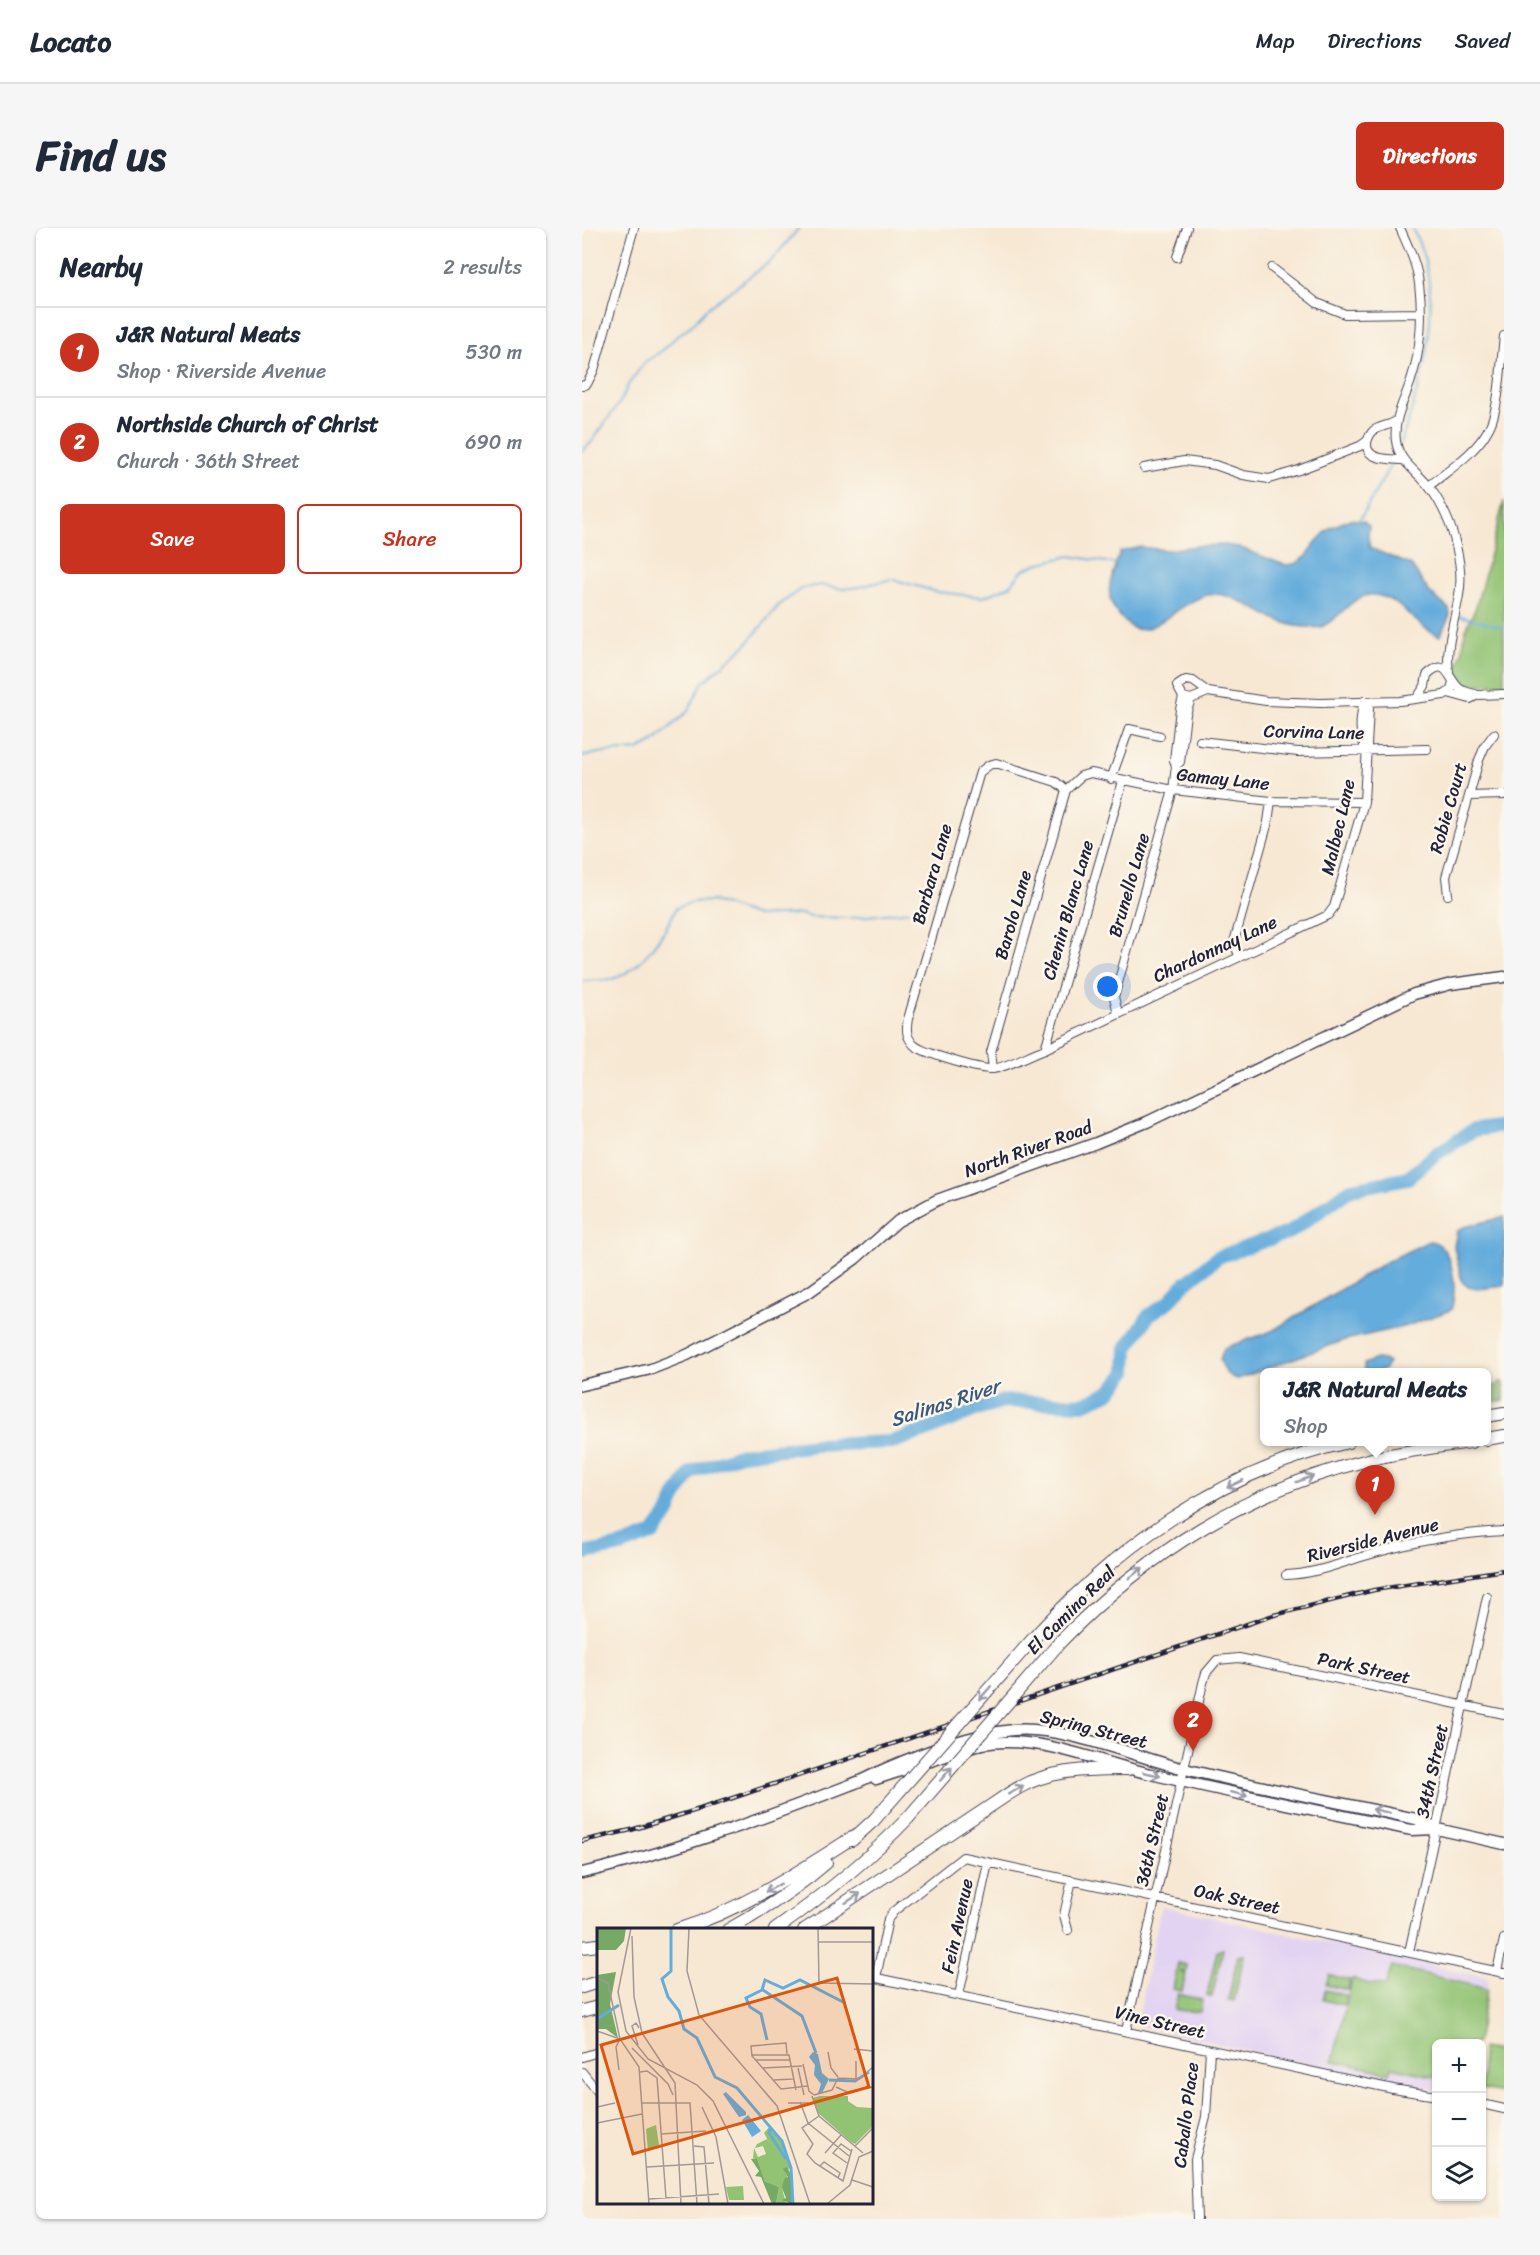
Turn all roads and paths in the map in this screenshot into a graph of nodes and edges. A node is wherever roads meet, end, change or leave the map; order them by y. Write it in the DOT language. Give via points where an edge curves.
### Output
graph roads {
  1 [pos="634,228"];
  2 [pos="1187,228"];
  3 [pos="1400,228"];
  4 [pos="1177,257"];
  5 [pos="1272,268"];
  6 [pos="1419,313"];
  7 [pos="1504,336"];
  8 [pos="582,386"];
  9 [pos="1396,421"];
  10 [pos="1378,428"];
  11 [pos="1396,435"];
  12 [pos="1367,441"];
  13 [pos="1397,446"];
  14 [pos="1344,452"];
  15 [pos="1371,454"];
  16 [pos="1385,459"];
  17 [pos="1403,460"];
  18 [pos="1144,468"];
  19 [pos="1429,486"];
  20 [pos="1449,646"];
  21 [pos="1433,670"];
  22 [pos="1449,672"];
  23 [pos="1453,681"];
  24 [pos="1425,686"];
  25 [pos="1208,692"];
  26 [pos="1448,693"];
  27 [pos="1504,694"];
  28 [pos="1433,695"];
  29 [pos="1478,695"];
  30 [pos="1187,698"];
  31 [pos="1417,698"];
  32 [pos="1364,701"];
  33 [pos="1494,734"];
  34 [pos="1160,736"];
  35 [pos="1200,741"];
  36 [pos="1427,749"];
  37 [pos="1367,750"];
  38 [pos="1111,779"];
  39 [pos="1123,781"];
  40 [pos="1066,790"];
  41 [pos="1173,790"];
  42 [pos="1504,795"];
  43 [pos="1469,796"];
  44 [pos="1271,801"];
  45 [pos="1364,802"];
  46 [pos="1448,895"];
  47 [pos="1332,910"];
  48 [pos="1239,956"];
  49 [pos="1504,977"];
  50 [pos="1118,1013"];
  51 [pos="1045,1049"];
  52 [pos="993,1069"];
  53 [pos="582,1385"];
  54 [pos="1327,1446"];
  55 [pos="1443,1446"];
  56 [pos="1504,1532"];
  57 [pos="1286,1575"];
  58 [pos="1487,1597"];
  59 [pos="1216,1660"];
  60 [pos="1463,1706"];
  61 [pos="1504,1714"];
  62 [pos="1128,1769"];
  63 [pos="1184,1769"];
  64 [pos="1181,1781"];
  65 [pos="852,1785"];
  66 [pos="1437,1829"];
  67 [pos="858,1834"];
  68 [pos="1504,1844"];
  69 [pos="988,1863"];
  70 [pos="582,1873"];
  71 [pos="1072,1881"];
  72 [pos="1155,1899"];
  73 [pos="680,1928"];
  74 [pos="730,1928"];
  75 [pos="776,1928"];
  76 [pos="806,1928"];
  77 [pos="1068,1930"];
  78 [pos="1504,1939"];
  79 [pos="597,1945"];
  80 [pos="582,1947"];
  81 [pos="1409,1952"];
  82 [pos="1500,1972"];
  83 [pos="874,1977"];
  84 [pos="597,1982"];
  85 [pos="582,1987"];
  86 [pos="959,1995"];
  87 [pos="597,2007"];
  88 [pos="582,2011"];
  89 [pos="1126,2031"];
  90 [pos="1210,2050"];
  91 [pos="597,2052"];
  92 [pos="582,2057"];
  93 [pos="582,2072"];
  94 [pos="597,2091"];
  95 [pos="1432,2095"];
  96 [pos="1486,2105"];
  97 [pos="1504,2109"];
  98 [pos="1197,2219"];
  1 -- 8 [label="street" via="594,370"];
  2 -- 4 [label="street"];
  3 -- 6 [label="street" via="1419,284"];
  5 -- 6 [label="street" via="1317,303 1345,314"];
  6 -- 9 [label="street" via="1419,343 1412,377"];
  7 -- 19 [label="street" via="1495,411 1489,428 1475,447"];
  9 -- 10 [label="street"];
  9 -- 11 [label="street"];
  10 -- 11 [label="street"];
  10 -- 12 [label="street"];
  11 -- 13 [label="street"];
  12 -- 14 [label="street"];
  12 -- 15 [label="street"];
  13 -- 16 [label="street"];
  13 -- 17 [label="street"];
  14 -- 15 [label="street"];
  14 -- 18 [label="street" via="1269,480 1184,461"];
  15 -- 16 [label="street"];
  16 -- 17 [label="street"];
  17 -- 19 [label="street"];
  19 -- 20 [label="street" via="1449,522 1461,570"];
  20 -- 21 [label="street"];
  20 -- 22 [label="street"];
  21 -- 22 [label="street" via="1444,668"];
  21 -- 24 [label="street" via="1427,675"];
  22 -- 23 [label="street"];
  23 -- 26 [label="street"];
  23 -- 29 [label="street" via="1461,689"];
  24 -- 28 [label="street"];
  24 -- 31 [label="street"];
  25 -- 30 [label="street"];
  25 -- 30 [label="street" via="1186,680 1177,686"];
  25 -- 32 [label="street" via="1266,700"];
  26 -- 28 [label="street"];
  26 -- 29 [label="street" via="1470,699"];
  27 -- 29 [label="street"];
  28 -- 31 [label="street"];
  30 -- 41 [label="street, Brunello Lane" via="1180,709"];
  31 -- 32 [label="street"];
  32 -- 37 [label="street, Malbec Lane" via="1362,743"];
  33 -- 43 [label="street, Robie Court" via="1479,760"];
  34 -- 38 [label="street" via="1129,729"];
  35 -- 37 [label="street, Corvina Lane" via="1298,752"];
  36 -- 37 [label="street, Corvina Lane"];
  37 -- 45 [label="street, Malbec Lane"];
  38 -- 39 [label="street, Gamay Lane"];
  38 -- 40 [label="street, Gamay Lane" via="1091,773 1081,776"];
  39 -- 41 [label="street, Gamay Lane"];
  39 -- 51 [label="street, Chenin Blanc Lane"];
  40 -- 52 [label="street, Barolo Lane" via="991,1052"];
  40 -- 52 [label="street, Barbara Lane" via="1056,782 996,763 980,772 906,1029 913,1044 921,1050"];
  41 -- 44 [label="street, Gamay Lane"];
  41 -- 50 [label="street, Brunello Lane" via="1114,998"];
  42 -- 43 [label="street"];
  43 -- 46 [label="street, Robie Court" via="1446,877"];
  44 -- 45 [label="street, Gamay Lane"];
  44 -- 48 [label="street" via="1234,942"];
  45 -- 47 [label="street, Malbec Lane"];
  47 -- 48 [label="street, Chardonnay Lane"];
  48 -- 50 [label="street, Chardonnay Lane"];
  49 -- 53 [label="main road, North River Road" via="1414,994 1147,1122 937,1200 898,1221 855,1259 783,1306 687,1355 651,1369"];
  50 -- 51 [label="street, Chardonnay Lane"];
  51 -- 52 [label="street, Chardonnay Lane"];
  54 -- 67 [label="highway, El Camino Real, one-way, bridge" via="1266,1469 1202,1500 1157,1526 1110,1563 1058,1610"];
  75 -- 55 [label="highway, El Camino Real, one-way, bridge" via="826,1894 874,1853 1086,1615 1187,1536 1275,1490 1359,1462"];
  56 -- 57 [label="street, Riverside Avenue" via="1415,1543 1306,1574"];
  58 -- 60 [label="street, 34th Street"];
  59 -- 60 [label="street, Park Street" via="1239,1658"];
  59 -- 63 [label="street, 36th Street" via="1203,1683"];
  60 -- 61 [label="street, Park Street"];
  60 -- 66 [label="street, 34th Street"];
  62 -- 64 [label="main road, Spring Street, one-way"];
  62 -- 65 [label="main road, Spring Street" via="1037,1745 999,1741"];
  76 -- 62 [label="highway, one-way" via="1031,1782 1073,1771"];
  63 -- 64 [label="street, 36th Street"];
  63 -- 65 [label="main road, Spring Street" via="1064,1735 1015,1730 955,1743"];
  66 -- 63 [label="main road, Spring Street, one-way" via="1416,1819"];
  64 -- 66 [label="main road, Spring Street, one-way" via="1412,1830"];
  64 -- 72 [label="street, 36th Street"];
  65 -- 70 [label="main road, Spring Street" via="632,1862"];
  66 -- 68 [label="main road, Spring Street"];
  66 -- 81 [label="street, 34th Street"];
  67 -- 73 [label="highway, one-way" via="750,1900"];
  67 -- 74 [label="highway, El Camino Real" via="793,1889"];
  69 -- 71 [label="street, Oak Street"];
  69 -- 83 [label="street, Oak Street" via="963,1857 894,1911 888,1919"];
  69 -- 86 [label="street, Fein Avenue"];
  71 -- 72 [label="street, Oak Street"];
  71 -- 77 [label="street" via="1064,1915"];
  72 -- 81 [label="street, Oak Street"];
  72 -- 89 [label="street, 36th Street"];
  78 -- 82 [label="street"];
  79 -- 80 [label="highway"];
  81 -- 82 [label="street, Oak Street"];
  83 -- 86 [label="street, Vine Street"];
  84 -- 85 [label="highway"];
  86 -- 89 [label="street, Vine Street"];
  87 -- 88 [label="highway"];
  89 -- 90 [label="street, Vine Street"];
  90 -- 95 [label="street, Vine Street"];
  90 -- 98 [label="street, Caballo Place" via="1206,2117 1195,2159"];
  91 -- 92 [label="street"];
  93 -- 94 [label="street"];
  96 -- 97 [label="street"];
}
